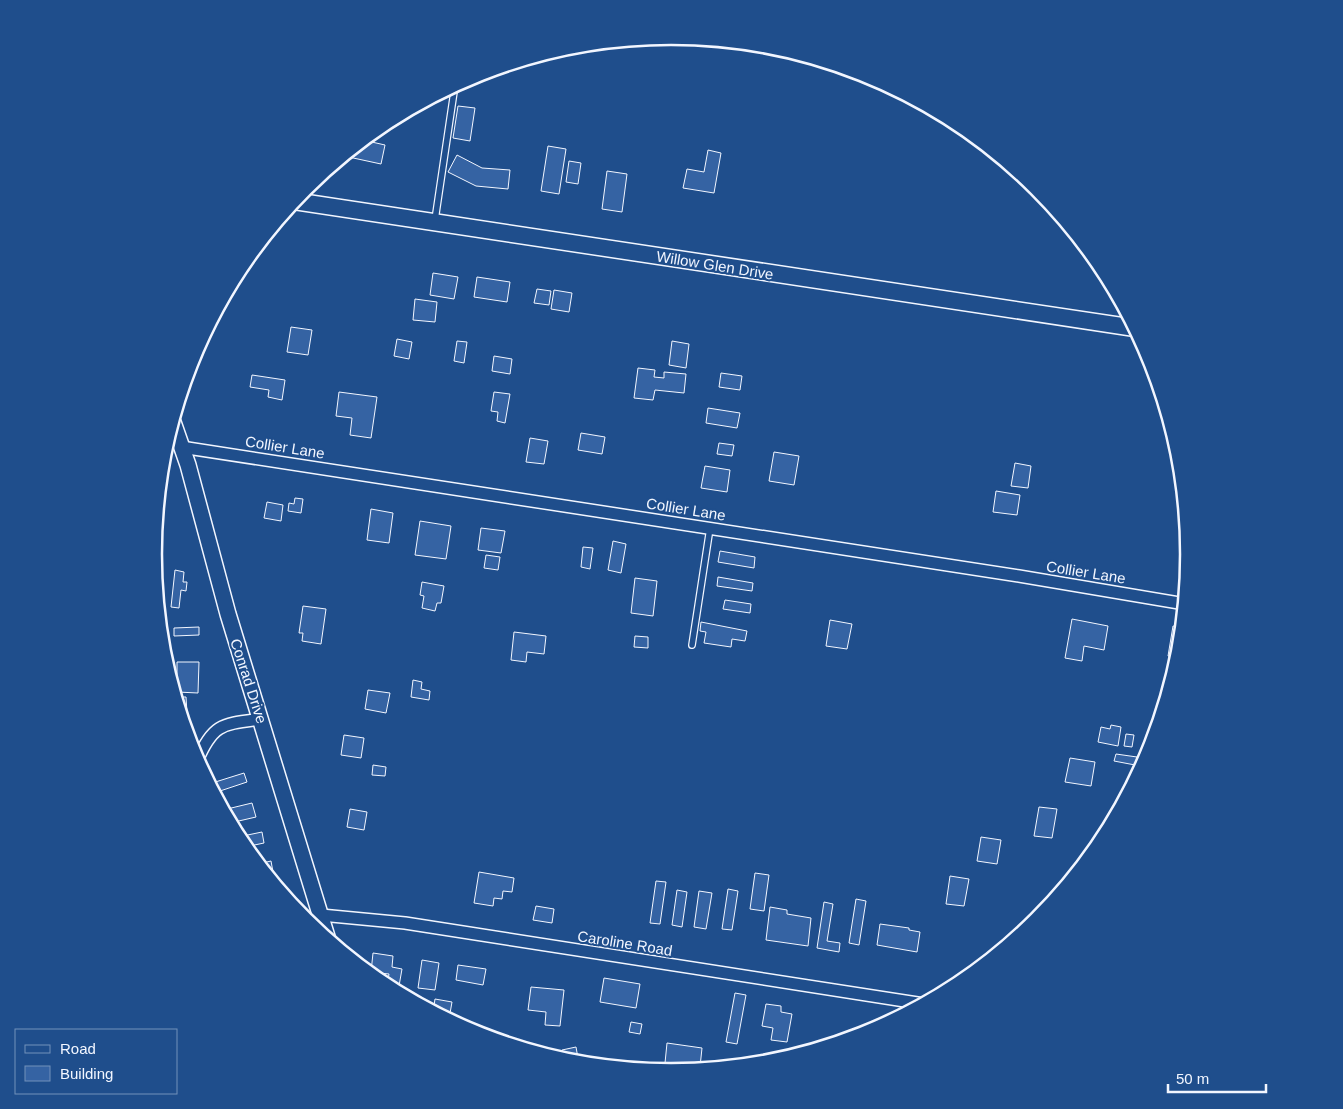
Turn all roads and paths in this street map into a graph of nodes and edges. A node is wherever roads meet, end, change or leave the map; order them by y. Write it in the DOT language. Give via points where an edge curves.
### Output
graph roads {
  1 [pos="454,95"];
  2 [pos="303,202"];
  3 [pos="435,222"];
  4 [pos="1127,327"];
  5 [pos="177,432"];
  6 [pos="182,446"];
  7 [pos="710,528"];
  8 [pos="1179,603"];
  9 [pos="692,645"];
  10 [pos="261,719"];
  11 [pos="202,750"];
  12 [pos="321,915"];
  13 [pos="324,927"];
  14 [pos="914,1002"];
  1 -- 3 [label="lane"];
  2 -- 3 [label="main road, Willow Glen Drive"];
  3 -- 4 [label="main road, Willow Glen Drive"];
  5 -- 6 [label="street, Conrad Drive"];
  6 -- 7 [label="street, Collier Lane"];
  6 -- 10 [label="street, Conrad Drive" via="228,614"];
  7 -- 8 [label="street, Collier Lane"];
  7 -- 9 [label="lane"];
  10 -- 11 [label="street" via="222,726 210,734"];
  10 -- 12 [label="street, Conrad Drive"];
  12 -- 13 [label="street, Conrad Drive"];
  12 -- 14 [label="street, Caroline Road" via="405,923"];
}
